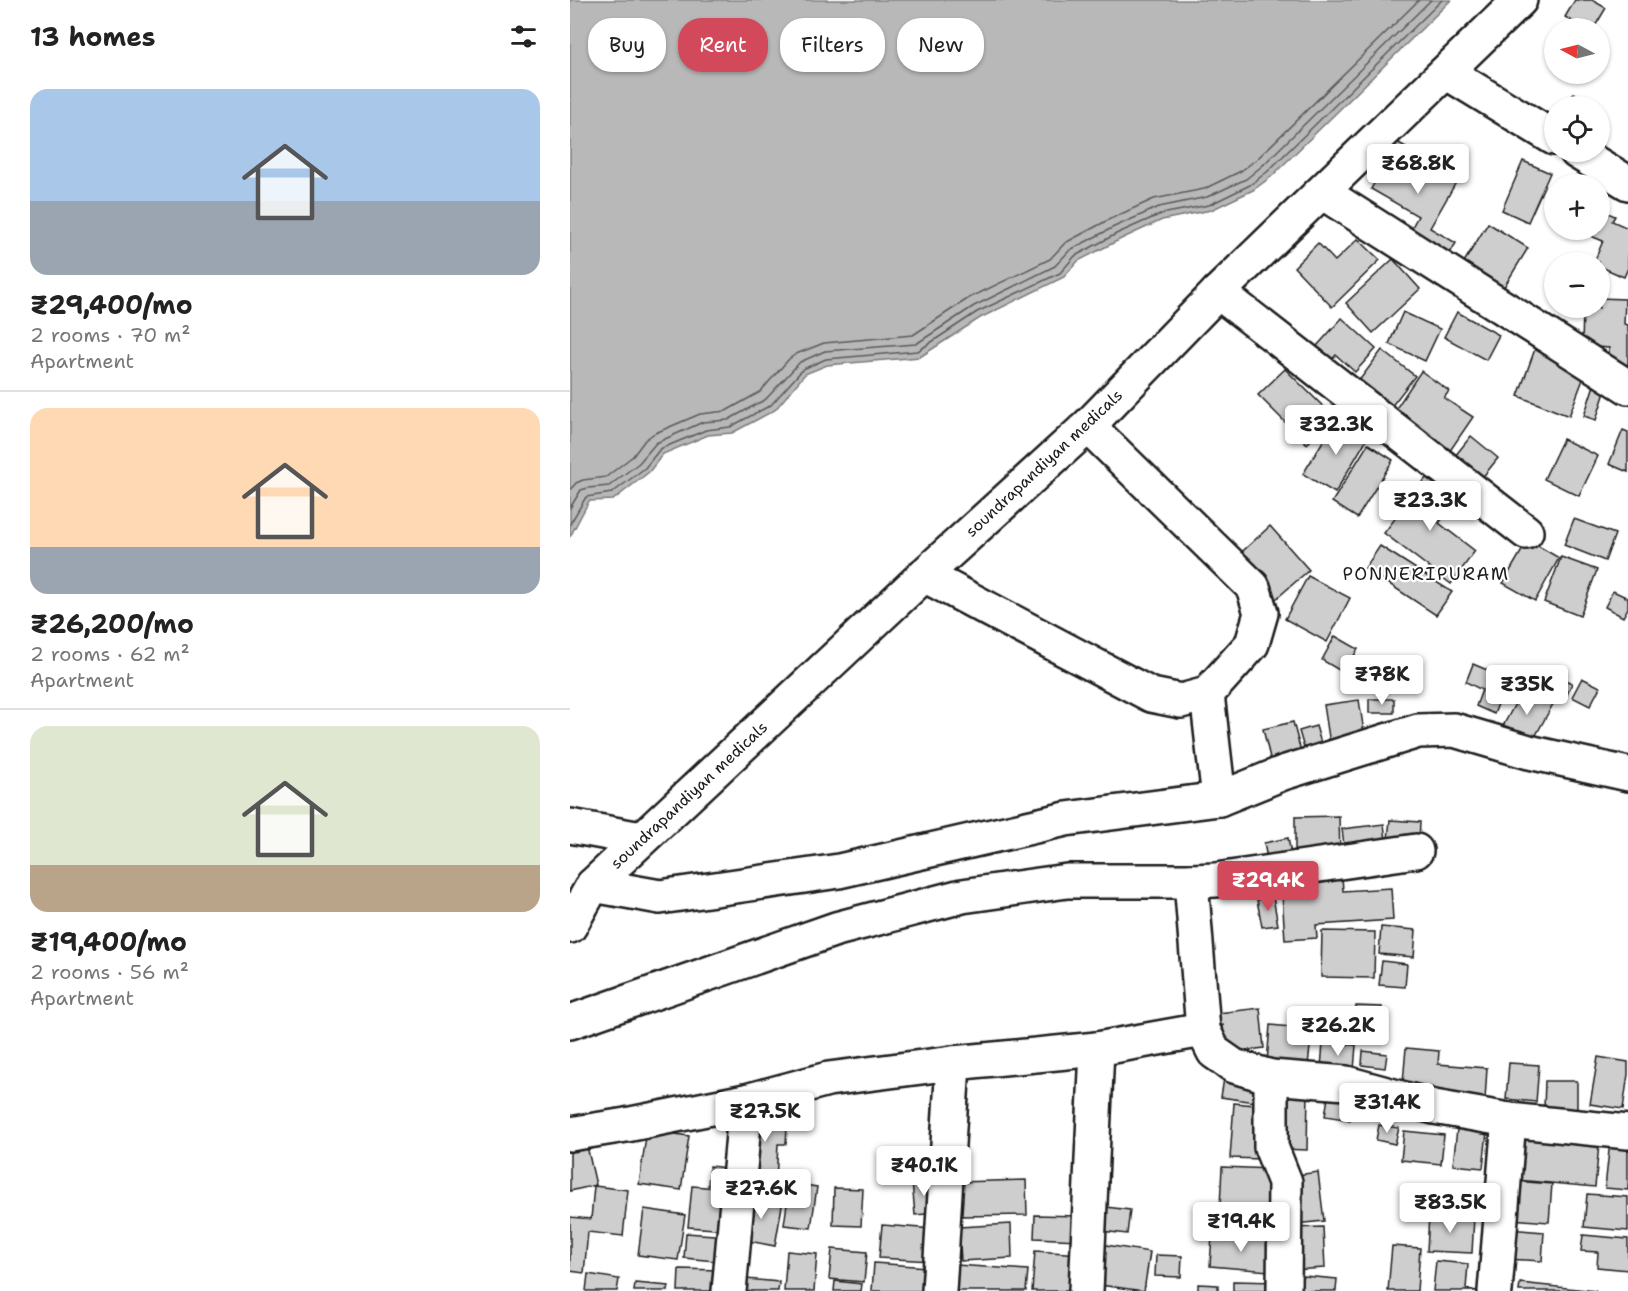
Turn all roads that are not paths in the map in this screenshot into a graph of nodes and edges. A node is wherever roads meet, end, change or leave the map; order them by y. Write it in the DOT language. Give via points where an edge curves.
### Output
graph roads {
  1 [pos="1520,0"];
  2 [pos="1446,72"];
  3 [pos="1544,132"];
  4 [pos="1593,162"];
  5 [pos="1628,183"];
  6 [pos="1322,192"];
  7 [pos="1218,292"];
  8 [pos="1628,387"];
  9 [pos="1088,426"];
  10 [pos="1526,532"];
  11 [pos="924,575"];
  12 [pos="1207,694"];
  13 [pos="1628,774"];
  14 [pos="1219,799"];
  15 [pos="570,826"];
  16 [pos="641,839"];
  17 [pos="1416,851"];
  18 [pos="1191,881"];
  19 [pos="593,885"];
  20 [pos="570,926"];
  21 [pos="570,1022"];
  22 [pos="1203,1030"];
  23 [pos="1097,1050"];
  24 [pos="953,1063"];
  25 [pos="1271,1077"];
  26 [pos="746,1101"];
  27 [pos="1509,1119"];
  28 [pos="1628,1132"];
  29 [pos="570,1134"];
  30 [pos="729,1291"];
  31 [pos="939,1291"];
  32 [pos="1086,1291"];
  33 [pos="1284,1291"];
  34 [pos="1496,1291"];
  1 -- 2 [label="street, soundrapandiyan medicals"];
  2 -- 3 [label="street"];
  2 -- 6 [label="street, soundrapandiyan medicals"];
  4 -- 5 [label="street"];
  6 -- 7 [label="street, soundrapandiyan medicals"];
  6 -- 8 [label="street"];
  7 -- 9 [label="street, soundrapandiyan medicals"];
  7 -- 10 [label="street"];
  9 -- 11 [label="street, soundrapandiyan medicals"];
  9 -- 12 [label="street" via="1253,587 1262,613 1252,644"];
  11 -- 12 [label="street" via="1151,695 1181,701"];
  11 -- 16 [label="street, soundrapandiyan medicals"];
  12 -- 14 [label="street"];
  13 -- 14 [label="street" via="1454,730 1418,731 1283,773"];
  14 -- 19 [label="street" via="1066,819 839,871 660,897"];
  15 -- 16 [label="street"];
  16 -- 19 [label="street, soundrapandiyan medicals"];
  17 -- 18 [label="street"];
  18 -- 21 [label="street" via="1067,881 962,896 836,929"];
  18 -- 22 [label="street"];
  19 -- 20 [label="street, soundrapandiyan medicals"];
  22 -- 23 [label="street"];
  22 -- 25 [label="street" via="1214,1052 1234,1066"];
  23 -- 24 [label="street"];
  23 -- 32 [label="street"];
  24 -- 26 [label="street" via="828,1079"];
  24 -- 31 [label="street"];
  25 -- 27 [label="street" via="1346,1083 1434,1107"];
  25 -- 33 [label="street" via="1271,1147 1285,1182"];
  26 -- 29 [label="street"];
  26 -- 30 [label="street"];
  27 -- 28 [label="street"];
  27 -- 34 [label="street"];
}
